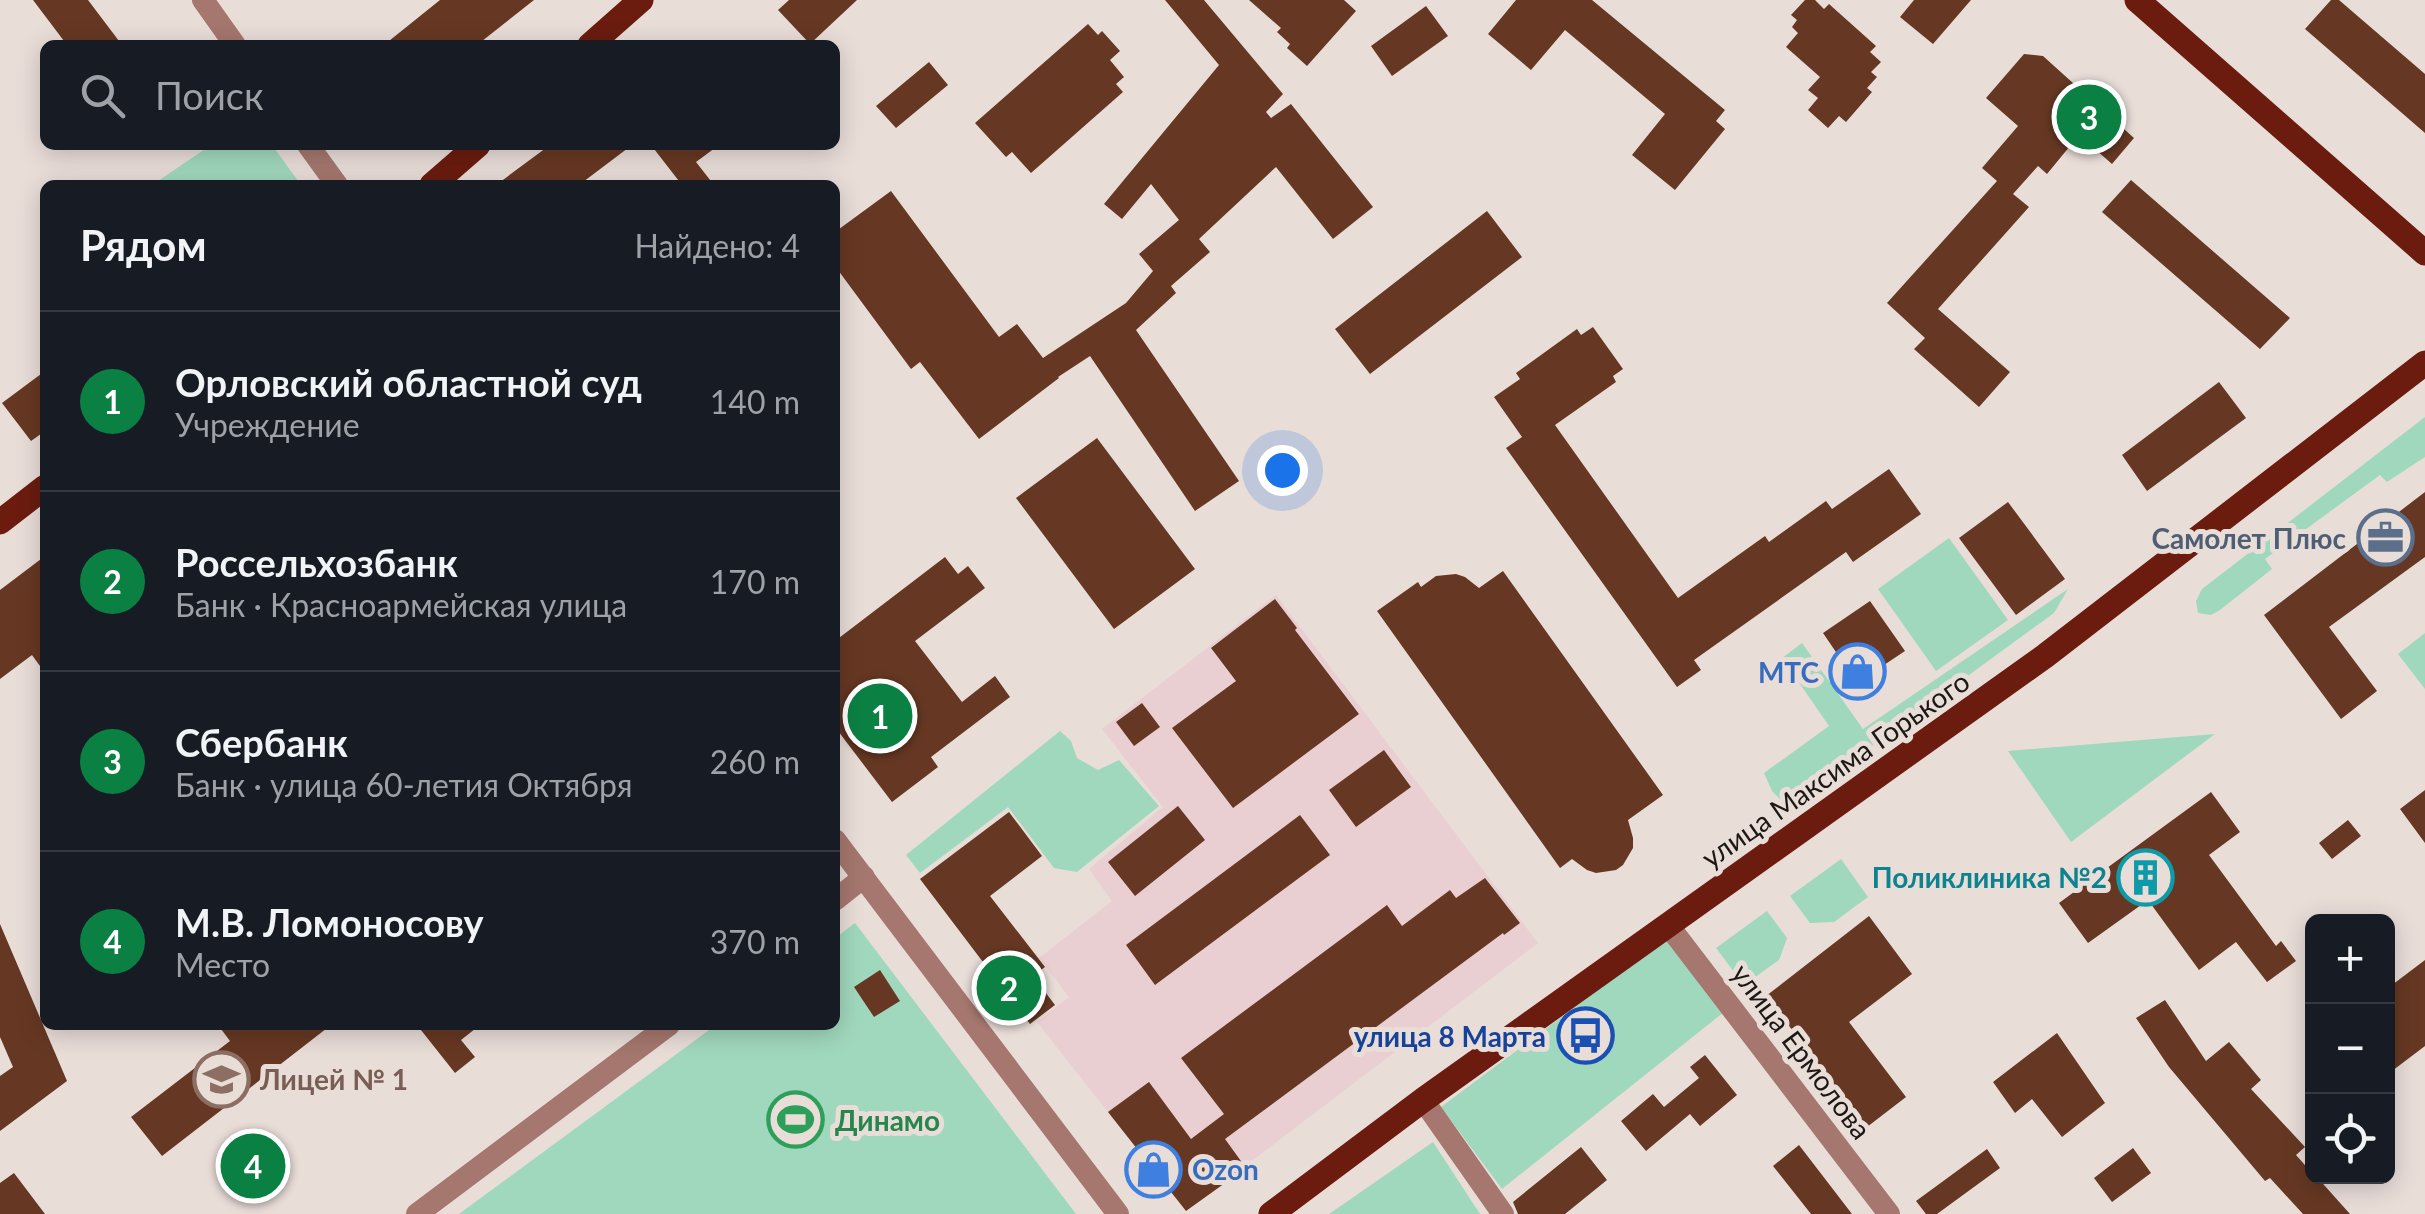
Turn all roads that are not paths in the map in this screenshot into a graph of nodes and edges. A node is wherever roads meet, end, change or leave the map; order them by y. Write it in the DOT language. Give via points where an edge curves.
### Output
graph roads {
  1 [pos="203,0"];
  2 [pos="641,0"];
  3 [pos="2137,0"];
  4 [pos="232,40"];
  5 [pos="596,40"];
  6 [pos="312,150"];
  7 [pos="472,150"];
  8 [pos="332,180"];
  9 [pos="438,180"];
  10 [pos="2425,252"];
  11 [pos="2425,362"];
  12 [pos="40,491"];
  13 [pos="0,522"];
  14 [pos="840,846"];
  15 [pos="864,877"];
  16 [pos="840,896"];
  17 [pos="1668,925"];
  18 [pos="662,1030"];
  19 [pos="1423,1100"];
  20 [pos="417,1214"];
  21 [pos="1118,1214"];
  22 [pos="1270,1214"];
  23 [pos="1502,1214"];
  24 [pos="1890,1214"];
  1 -- 4 [label="street"];
  2 -- 5 [label="main road"];
  3 -- 10 [label="main road"];
  6 -- 8 [label="street"];
  7 -- 9 [label="main road"];
  11 -- 17 [label="main road, улица Максима Горького" via="2044,656"];
  12 -- 13 [label="main road"];
  14 -- 15 [label="street"];
  15 -- 16 [label="street"];
  15 -- 21 [label="street"];
  17 -- 19 [label="main road, улица Максима Горького"];
  17 -- 24 [label="street, улица Ермолова"];
  18 -- 20 [label="street"];
  19 -- 22 [label="main road, улица Максима Горького"];
  19 -- 23 [label="street"];
}
